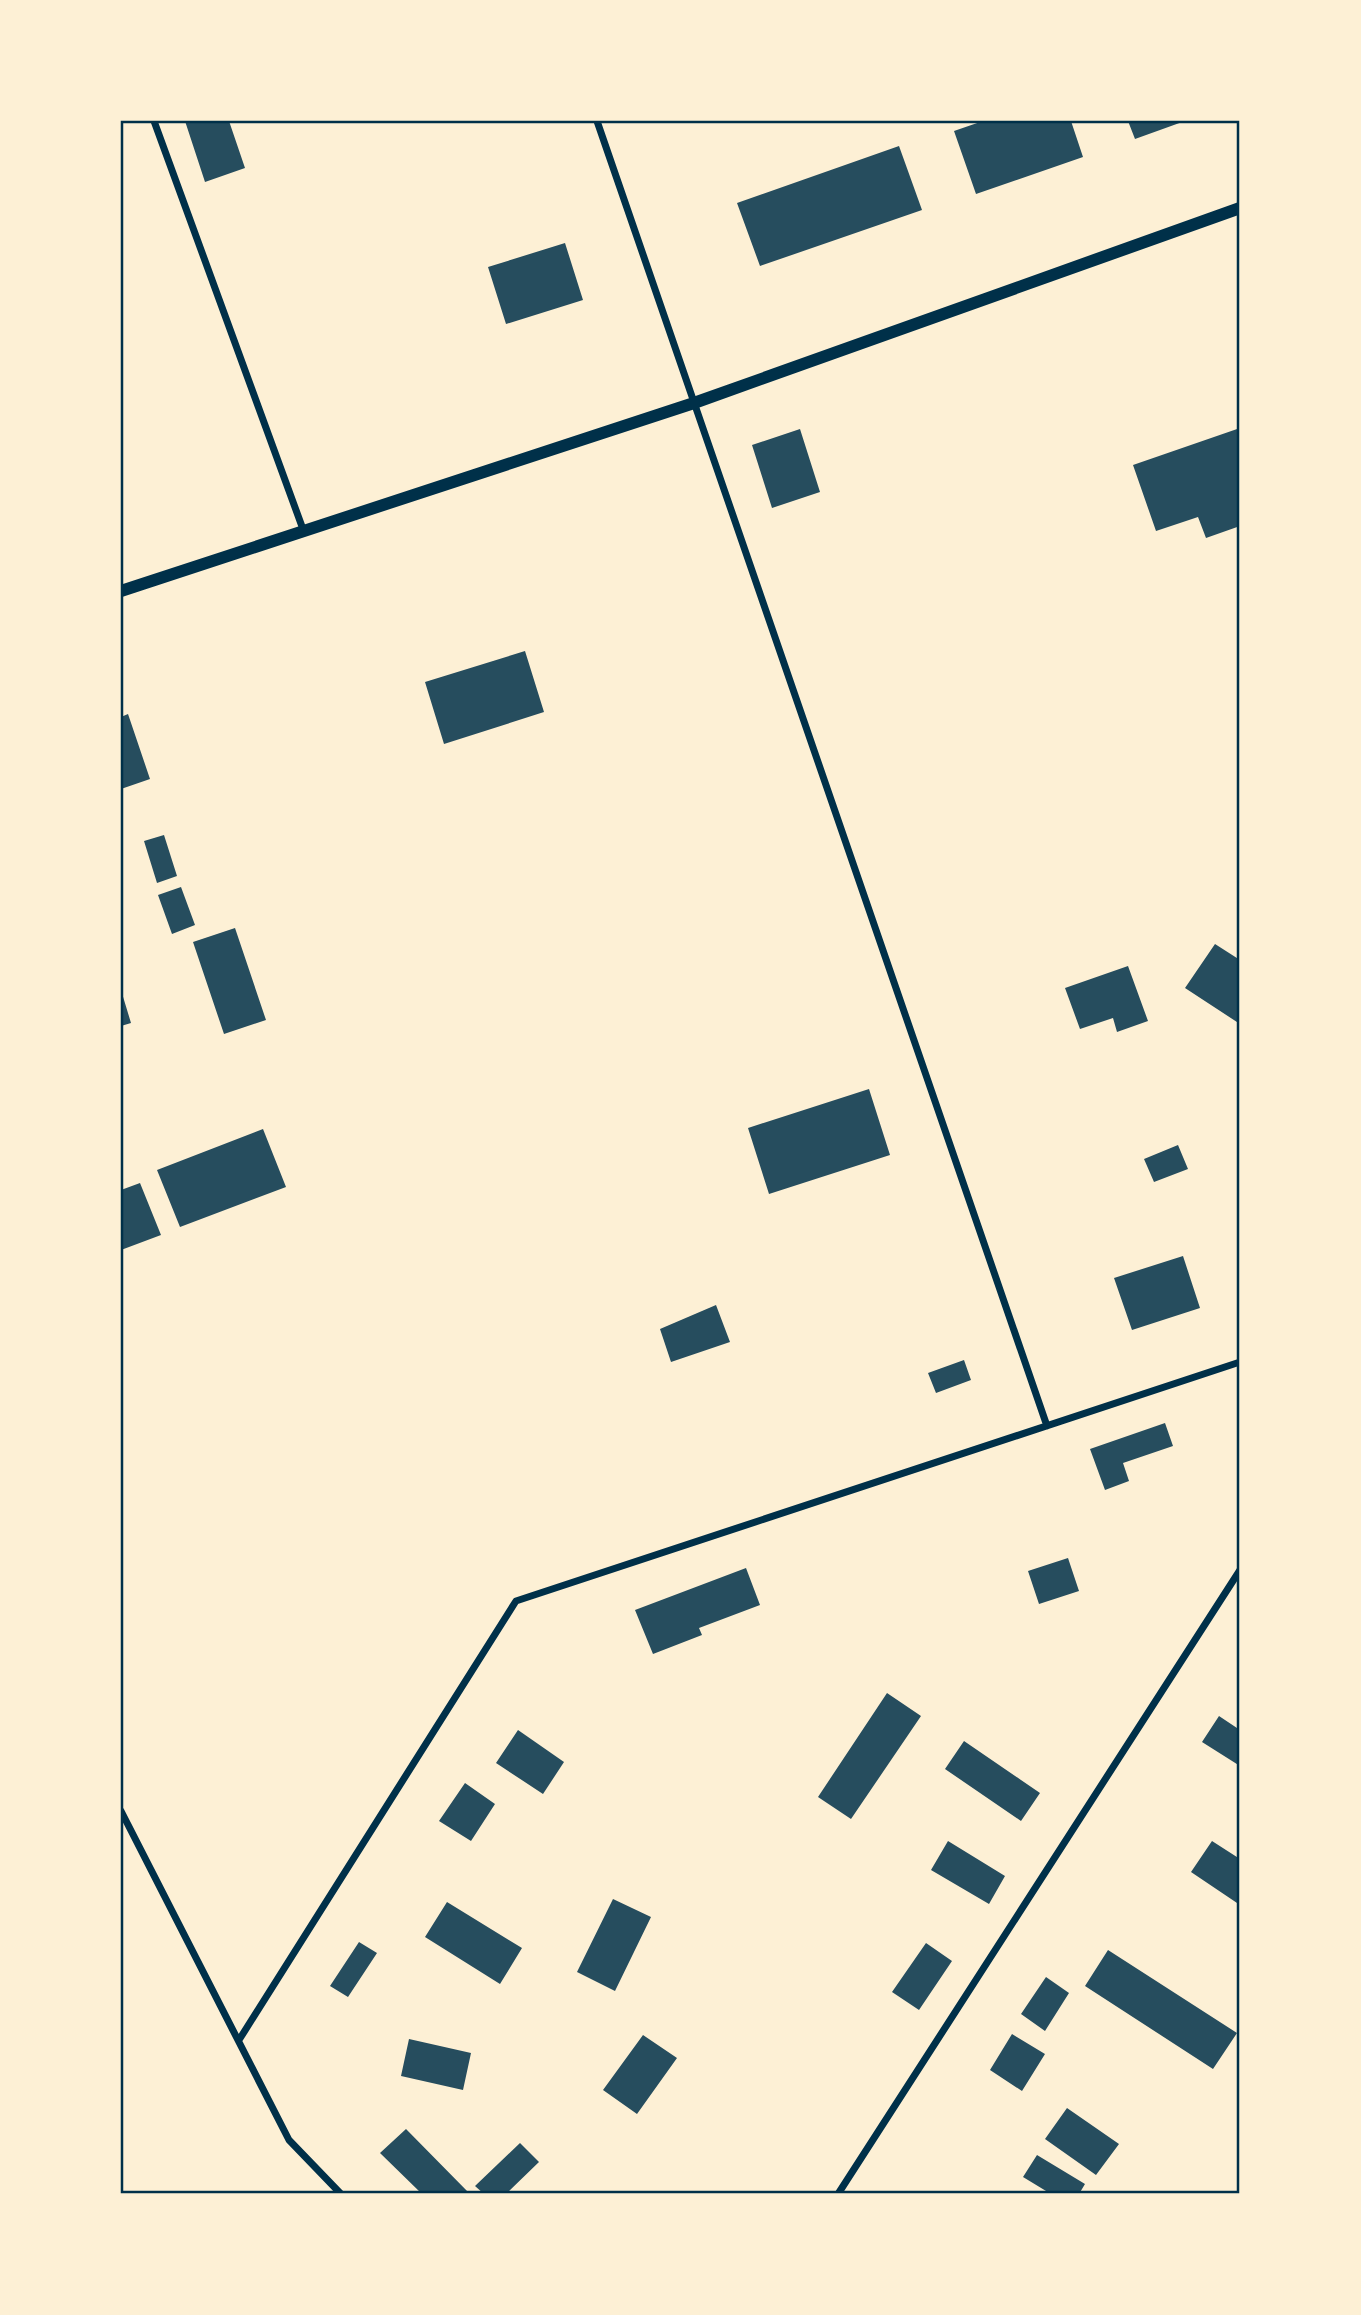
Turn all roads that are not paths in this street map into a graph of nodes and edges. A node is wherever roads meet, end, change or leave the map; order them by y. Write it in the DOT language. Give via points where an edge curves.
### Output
graph roads {
  1 [pos="154,121"];
  2 [pos="597,121"];
  3 [pos="1240,208"];
  4 [pos="694,403"];
  5 [pos="304,532"];
  6 [pos="121,591"];
  7 [pos="1240,1362"];
  8 [pos="1047,1426"];
  9 [pos="1240,1570"];
  10 [pos="121,1811"];
  11 [pos="239,2040"];
  12 [pos="341,2194"];
  13 [pos="838,2194"];
  1 -- 5 [label="street"];
  2 -- 4 [label="street"];
  3 -- 4 [label="street"];
  4 -- 5 [label="street"];
  4 -- 8 [label="street"];
  5 -- 6 [label="street"];
  7 -- 8 [label="street"];
  8 -- 11 [label="street" via="516,1601"];
  9 -- 13 [label="street"];
  10 -- 11 [label="street"];
  11 -- 12 [label="street" via="289,2140"];
}
